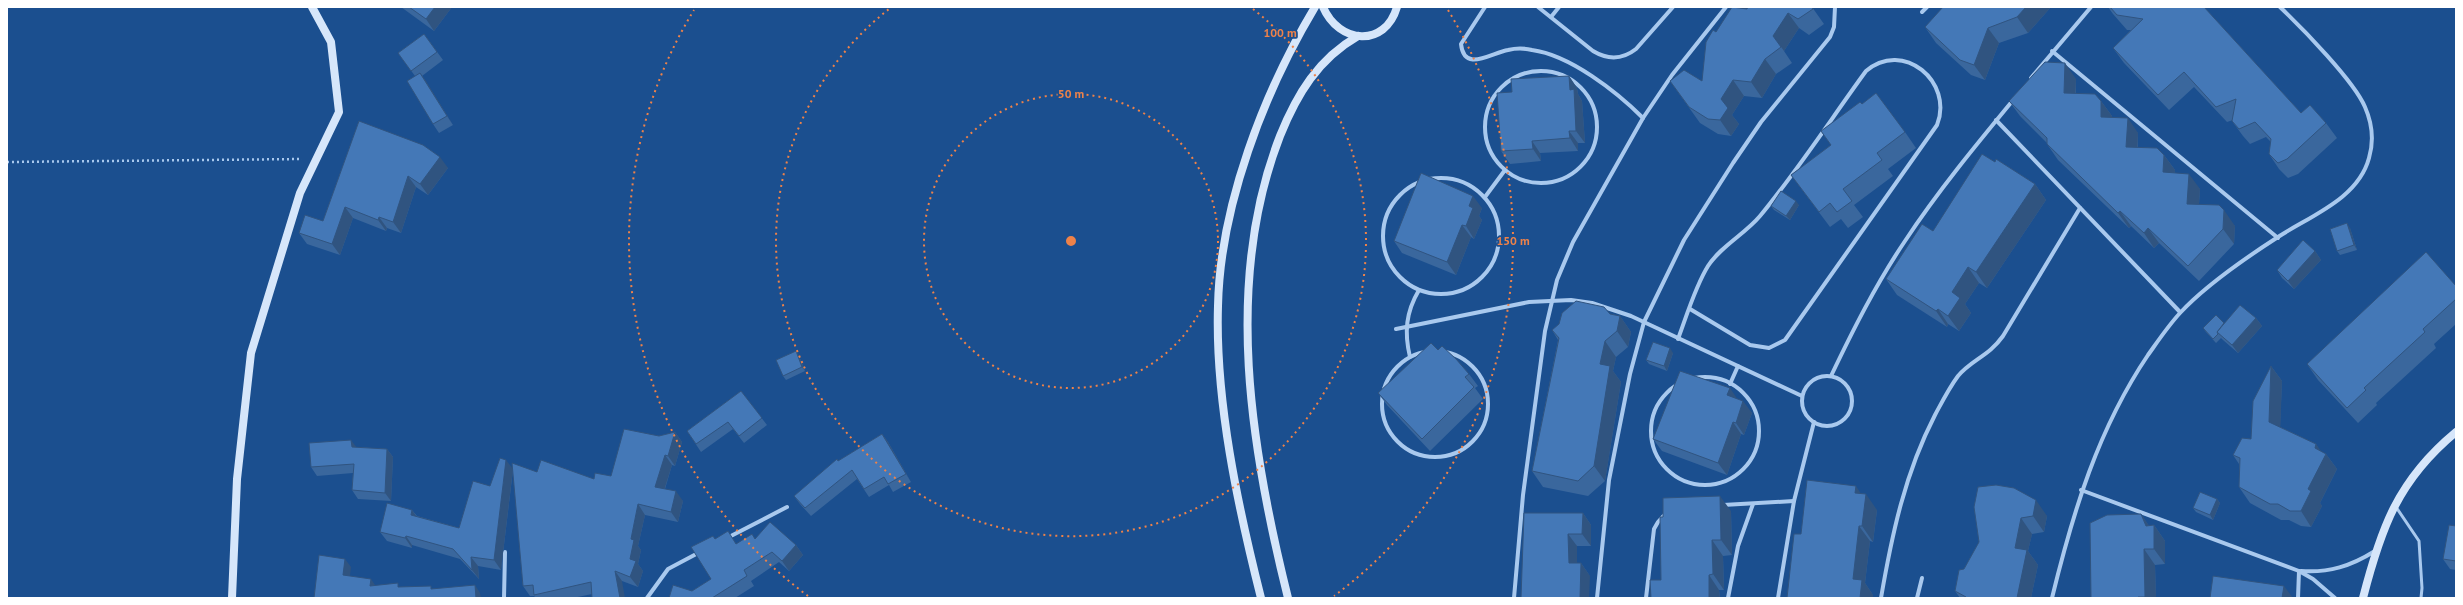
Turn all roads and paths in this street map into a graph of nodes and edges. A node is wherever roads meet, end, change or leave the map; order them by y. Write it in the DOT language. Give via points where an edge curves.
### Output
graph roads {
  1 [pos="312,7"];
  2 [pos="1315,7"];
  3 [pos="1323,7"];
  4 [pos="1398,7"];
  5 [pos="1485,7"];
  6 [pos="1538,7"];
  7 [pos="1559,7"];
  8 [pos="1673,7"];
  9 [pos="1726,7"];
  10 [pos="1835,7"];
  11 [pos="1927,7"];
  12 [pos="2092,7"];
  13 [pos="2280,7"];
  14 [pos="1922,12"];
  15 [pos="1551,17"];
  16 [pos="1358,36"];
  17 [pos="2052,52"];
  18 [pos="2029,80"];
  19 [pos="2020,92"];
  20 [pos="1643,118"];
  21 [pos="1996,120"];
  22 [pos="317,158"];
  23 [pos="7,162"];
  24 [pos="1505,170"];
  25 [pos="1485,197"];
  26 [pos="2080,208"];
  27 [pos="2278,238"];
  28 [pos="1419,290"];
  29 [pos="1551,300"];
  30 [pos="1690,309"];
  31 [pos="2180,312"];
  32 [pos="1644,322"];
  33 [pos="1406,327"];
  34 [pos="1396,329"];
  35 [pos="1678,338"];
  36 [pos="1410,357"];
  37 [pos="1738,366"];
  38 [pos="1830,376"];
  39 [pos="1730,384"];
  40 [pos="1802,396"];
  41 [pos="1814,422"];
  42 [pos="2456,432"];
  43 [pos="2081,490"];
  44 [pos="1794,501"];
  45 [pos="1753,504"];
  46 [pos="2394,504"];
  47 [pos="1719,506"];
  48 [pos="787,507"];
  49 [pos="1673,508"];
  50 [pos="724,540"];
  51 [pos="703,550"];
  52 [pos="2375,551"];
  53 [pos="505,552"];
  54 [pos="2299,571"];
  55 [pos="1922,578"];
  56 [pos="232,598"];
  57 [pos="504,598"];
  58 [pos="647,598"];
  59 [pos="1261,598"];
  60 [pos="1288,598"];
  61 [pos="1514,598"];
  62 [pos="1597,598"];
  63 [pos="1646,598"];
  64 [pos="1728,598"];
  65 [pos="1778,598"];
  66 [pos="1881,598"];
  67 [pos="1917,598"];
  68 [pos="2052,598"];
  69 [pos="2298,598"];
  70 [pos="2335,598"];
  71 [pos="2363,598"];
  72 [pos="2421,598"];
  1 -- 22 [label="main road" via="331,42 339,112"];
  2 -- 59 [label="main road" via="1280,76 1253,142 1232,211 1220,271 1220,375 1234,475"];
  3 -- 16 [label="main road" via="1336,28 1346,34"];
  4 -- 16 [label="main road" via="1388,24 1379,32"];
  5 -- 20 [label="street" via="1461,44 1468,59 1480,61 1496,53 1521,49 1545,52 1601,82"];
  6 -- 15 [label="street"];
  7 -- 15 [label="street"];
  8 -- 15 [label="street" via="1636,49 1630,54 1615,58 1593,51"];
  9 -- 20 [label="street" via="1677,69"];
  10 -- 32 [label="street" via="1836,17 1830,37 1732,163 1684,240"];
  11 -- 14 [label="street"];
  12 -- 17 [label="street"];
  13 -- 27 [label="street" via="2319,47 2358,94 2369,117 2372,143 2367,167 2352,188"];
  16 -- 60 [label="main road" via="1344,44 1319,66 1299,94 1268,171 1252,255 1248,316 1250,376 1272,533"];
  17 -- 18 [label="street"];
  17 -- 27 [label="street"];
  19 -- 21 [label="street"];
  20 -- 29 [label="street" via="1573,242 1564,260"];
  21 -- 26 [label="street"];
  21 -- 38 [label="street" via="1933,200 1904,242"];
  22 -- 23 [label="path"];
  22 -- 56 [label="main road" via="300,193 251,353 237,479"];
  24 -- 24 [label="street" via="1492,153 1486,133 1487,112 1497,93 1513,79 1533,72 1554,73 1573,81 1588,97 1596,116 1596,138 1588,157 1569,176 1544,184 1523,181"];
  24 -- 25 [label="street"];
  25 -- 28 [label="street" via="1496,217 1499,233 1497,250 1488,270 1472,285 1451,293 1429,293"];
  25 -- 28 [label="street" via="1468,184 1441,177 1414,183 1397,197 1384,222 1384,249 1393,270 1409,285"];
  26 -- 31 [label="street"];
  26 -- 66 [label="street" via="2003,336 1989,353 1970,364 1958,376 1931,422 1896,518"];
  27 -- 31 [label="street" via="2244,261"];
  28 -- 33 [label="street" via="1410,308"];
  29 -- 32 [label="street" via="1592,303 1612,308"];
  29 -- 33 [label="street" via="1529,302"];
  29 -- 61 [label="street" via="1523,495"];
  30 -- 30 [label="street" via="1705,272 1714,258 1751,226 1770,204 1866,71 1881,61 1899,59 1928,76 1940,94 1941,115 1937,126 1785,340 1769,348 1750,345"];
  30 -- 35 [label="street"];
  31 -- 43 [label="street" via="2122,397 2106,427"];
  32 -- 35 [label="street"];
  32 -- 62 [label="street" via="1630,374 1609,480"];
  33 -- 34 [label="street"];
  33 -- 36 [label="street"];
  35 -- 37 [label="street"];
  36 -- 36 [label="street" via="1440,351 1459,357 1475,369 1485,387 1488,407 1483,427 1472,443 1454,454 1434,458 1414,454 1398,443 1386,426 1381,406 1384,386 1394,369"];
  37 -- 39 [label="street"];
  37 -- 40 [label="street"];
  38 -- 40 [label="street" via="1812,380"];
  38 -- 41 [label="street" via="1840,379 1851,395 1848,414 1842,421 1832,425 1823,426"];
  39 -- 39 [label="street" via="1746,396 1755,414 1758,433 1754,453 1749,461 1735,475 1717,483 1697,484 1670,473 1658,458 1651,439 1652,419 1660,401 1674,387 1692,379 1712,378"];
  40 -- 41 [label="street" via="1802,406 1806,415"];
  41 -- 44 [label="street"];
  42 -- 46 [label="main road" via="2411,476"];
  43 -- 54 [label="street"];
  43 -- 68 [label="street"];
  44 -- 45 [label="street"];
  44 -- 65 [label="street"];
  45 -- 47 [label="street"];
  45 -- 64 [label="street" via="1738,546"];
  46 -- 52 [label="main road"];
  46 -- 72 [label="lane" via="2418,541"];
  48 -- 50 [label="street"];
  49 -- 63 [label="street" via="1663,515 1654,530"];
  51 -- 58 [label="street" via="668,568"];
  52 -- 54 [label="street" via="2361,560 2331,571"];
  52 -- 71 [label="main road"];
  53 -- 57 [label="street"];
  54 -- 69 [label="street"];
  54 -- 70 [label="street"];
  55 -- 67 [label="street"];
}
